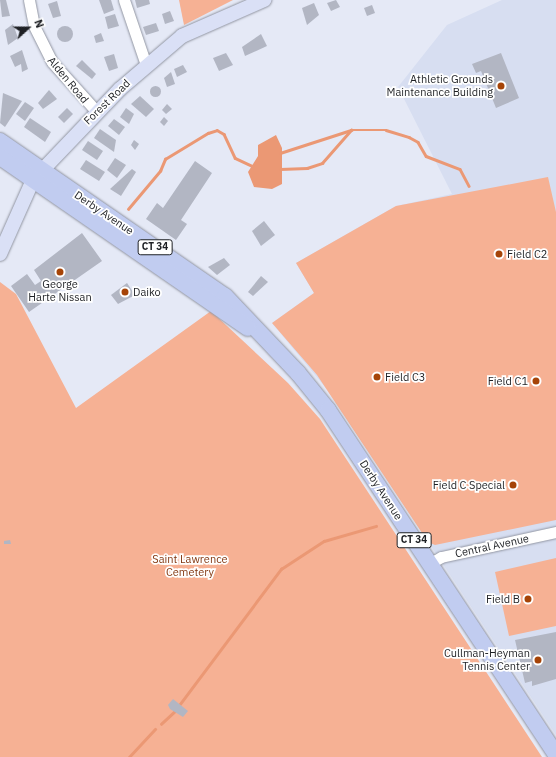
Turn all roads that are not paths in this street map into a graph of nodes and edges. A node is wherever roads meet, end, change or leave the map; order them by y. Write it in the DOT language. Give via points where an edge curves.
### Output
graph roads {
  1 [pos="28,0"];
  2 [pos="124,0"];
  3 [pos="264,0"];
  4 [pos="146,65"];
  5 [pos="97,112"];
  6 [pos="0,140"];
  7 [pos="0,157"];
  8 [pos="37,175"];
  9 [pos="4,234"];
  10 [pos="0,254"];
  11 [pos="556,532"];
  12 [pos="429,564"];
  13 [pos="556,756"];
  1 -- 5 [label="street, Alden Road" via="34,26 52,62"];
  2 -- 4 [label="street"];
  3 -- 4 [label="main road, Forest Road" via="182,36"];
  4 -- 5 [label="main road, Forest Road"];
  5 -- 8 [label="main road, Forest Road"];
  6 -- 8 [label="highway, Derby Avenue / CT 34"];
  7 -- 8 [label="highway, Derby Avenue / CT 34"];
  8 -- 9 [label="main road, Forest Road"];
  8 -- 12 [label="highway, Derby Avenue / CT 34" via="167,263 225,296 316,393"];
  9 -- 10 [label="main road, Forest Road"];
  11 -- 12 [label="street, Central Avenue" via="441,557"];
  12 -- 13 [label="highway, Derby Avenue / CT 34"];
}
